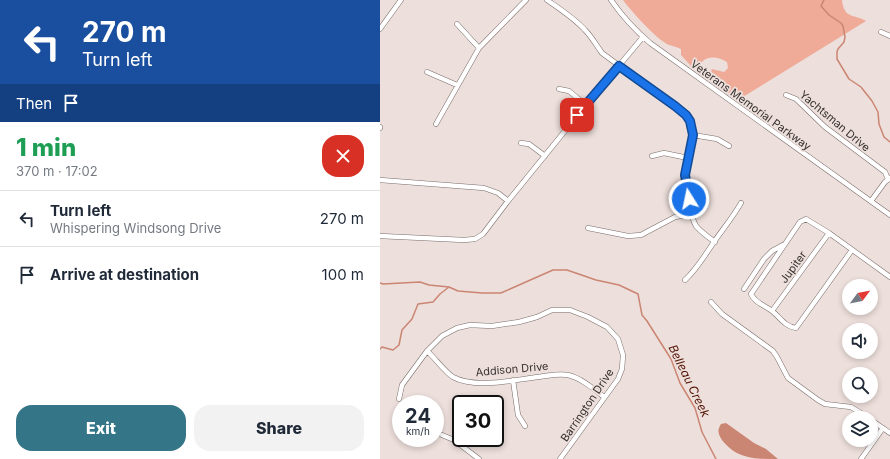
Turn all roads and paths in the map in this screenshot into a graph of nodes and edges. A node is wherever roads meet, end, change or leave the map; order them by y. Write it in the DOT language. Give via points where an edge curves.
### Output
graph roads {
  1 [pos="401,0"];
  2 [pos="526,0"];
  3 [pos="547,0"];
  4 [pos="611,0"];
  5 [pos="457,24"];
  6 [pos="380,29"];
  7 [pos="881,32"];
  8 [pos="890,36"];
  9 [pos="643,37"];
  10 [pos="479,48"];
  11 [pos="619,66"];
  12 [pos="427,72"];
  13 [pos="457,85"];
  14 [pos="559,89"];
  15 [pos="786,95"];
  16 [pos="586,104"];
  17 [pos="436,124"];
  18 [pos="693,135"];
  19 [pos="521,142"];
  20 [pos="729,146"];
  21 [pos="545,156"];
  22 [pos="652,156"];
  23 [pos="688,158"];
  24 [pos="889,179"];
  25 [pos="380,180"];
  26 [pos="508,201"];
  27 [pos="871,201"];
  28 [pos="741,203"];
  29 [pos="692,214"];
  30 [pos="890,215"];
  31 [pos="588,228"];
  32 [pos="828,233"];
  33 [pos="380,236"];
  34 [pos="714,242"];
  35 [pos="784,244"];
  36 [pos="852,250"];
  37 [pos="890,277"];
  38 [pos="685,280"];
  39 [pos="744,289"];
  40 [pos="711,302"];
  41 [pos="772,311"];
  42 [pos="427,351"];
  43 [pos="513,380"];
  44 [pos="400,395"];
  45 [pos="604,397"];
  46 [pos="857,411"];
  47 [pos="878,425"];
  48 [pos="525,426"];
  49 [pos="883,428"];
  50 [pos="890,433"];
  51 [pos="444,436"];
  52 [pos="479,459"];
  53 [pos="560,459"];
  54 [pos="861,459"];
  1 -- 6 [label="street"];
  2 -- 10 [label="street"];
  3 -- 11 [label="street" via="577,21 599,49"];
  4 -- 9 [label="street, Veterans Memorial Parkway"];
  5 -- 10 [label="street"];
  7 -- 8 [label="street"];
  9 -- 11 [label="street"];
  9 -- 27 [label="street, Veterans Memorial Parkway"];
  10 -- 13 [label="street"];
  11 -- 16 [label="street"];
  11 -- 18 [label="street" via="686,115"];
  12 -- 13 [label="street"];
  13 -- 17 [label="street"];
  14 -- 16 [label="street" via="570,91"];
  15 -- 24 [label="street, Yachtsman Drive" via="796,99 825,127 885,172"];
  16 -- 21 [label="street"];
  18 -- 20 [label="street" via="717,139"];
  18 -- 23 [label="street"];
  19 -- 21 [label="street" via="529,144"];
  21 -- 26 [label="street"];
  22 -- 23 [label="street" via="664,154"];
  23 -- 29 [label="street" via="685,184"];
  24 -- 27 [label="street"];
  25 -- 26 [label="street" via="484,188"];
  26 -- 33 [label="street" via="483,234 475,239"];
  27 -- 30 [label="street, Veterans Memorial Parkway"];
  28 -- 34 [label="street"];
  29 -- 31 [label="street" via="675,217 641,235 628,236"];
  29 -- 34 [label="street" via="697,227"];
  32 -- 35 [label="street" via="803,219"];
  32 -- 36 [label="street"];
  32 -- 41 [label="street, Jupiter"];
  34 -- 38 [label="street"];
  35 -- 39 [label="street" via="764,259"];
  35 -- 41 [label="street" via="751,294"];
  36 -- 37 [label="street"];
  36 -- 41 [label="street" via="796,328 792,328"];
  40 -- 46 [label="street" via="722,314 772,351 793,383 825,404 851,407"];
  42 -- 43 [label="street, Addison Drive" via="452,376 464,381 477,383"];
  42 -- 44 [label="street, Barrington Drive" via="402,385"];
  42 -- 45 [label="street, Barrington Drive" via="442,336 457,328 470,325 492,326 537,317 552,310 570,310 588,316 607,327 618,339 623,355 622,369 618,379"];
  43 -- 45 [label="street, Addison Drive" via="558,374 570,376"];
  43 -- 48 [label="street" via="518,415"];
  45 -- 53 [label="street, Barrington Drive"];
  47 -- 49 [label="street"];
  49 -- 50 [label="street"];
  49 -- 54 [label="street"];
  51 -- 52 [label="street" via="454,440"];
}
